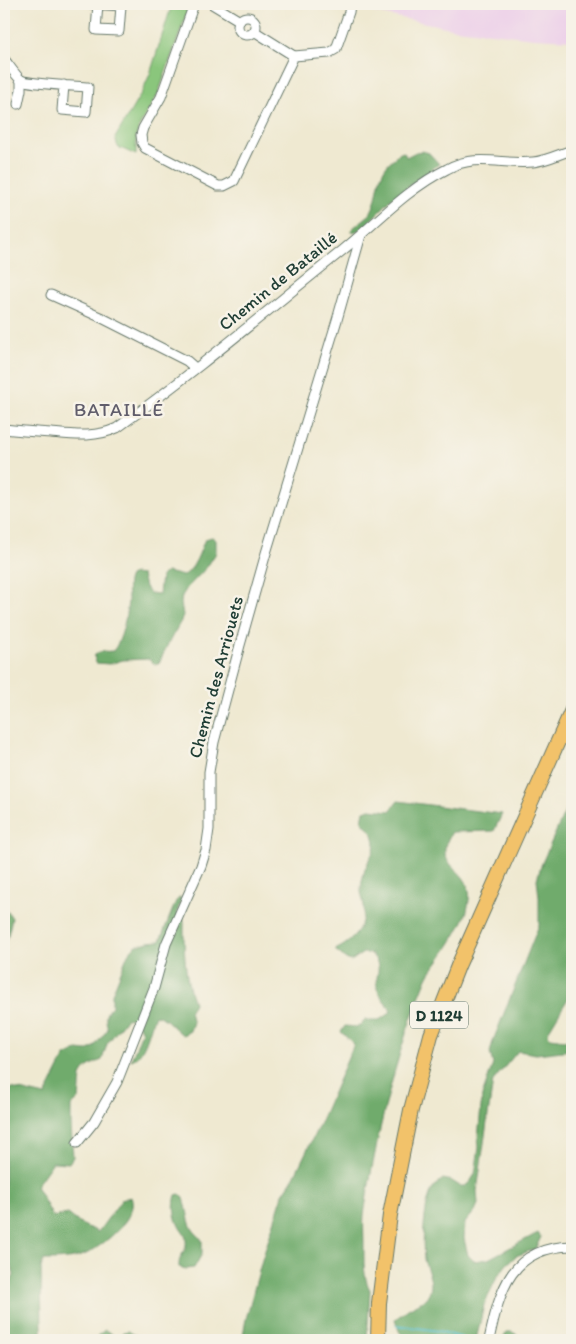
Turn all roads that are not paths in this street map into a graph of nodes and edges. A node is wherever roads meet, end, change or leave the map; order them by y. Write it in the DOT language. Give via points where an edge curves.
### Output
graph roads {
  1 [pos="91,4"];
  2 [pos="98,4"];
  3 [pos="194,4"];
  4 [pos="212,4"];
  5 [pos="350,4"];
  6 [pos="294,56"];
  7 [pos="4,59"];
  8 [pos="21,80"];
  9 [pos="64,85"];
  10 [pos="18,104"];
  11 [pos="572,150"];
  12 [pos="361,235"];
  13 [pos="51,295"];
  14 [pos="195,368"];
  15 [pos="4,429"];
  16 [pos="572,710"];
  17 [pos="77,1143"];
  18 [pos="572,1246"];
  19 [pos="378,1340"];
  20 [pos="489,1340"];
  1 -- 2 [label="street"];
  3 -- 6 [label="street" via="161,97 141,136 145,148 218,186 234,181"];
  4 -- 6 [label="street" via="240,21 251,18 256,25 254,31"];
  5 -- 6 [label="street" via="336,49 329,53"];
  7 -- 8 [label="street"];
  8 -- 9 [label="street"];
  8 -- 10 [label="street"];
  11 -- 12 [label="street, Chemin de Bataillé" via="534,162 477,160 448,168 399,200"];
  12 -- 14 [label="street, Chemin de Bataillé"];
  12 -- 17 [label="street, Chemin des Arriouets" via="214,742 209,772 209,829 201,866 166,944 154,988 117,1082 94,1122"];
  13 -- 14 [label="street" via="100,316"];
  14 -- 15 [label="street, Chemin de Bataillé" via="108,432 82,436"];
  16 -- 19 [label="highway, D 1124" via="458,966 432,1035 411,1110 390,1215 379,1303"];
  18 -- 20 [label="street" via="537,1253 517,1268 504,1287"];
}
